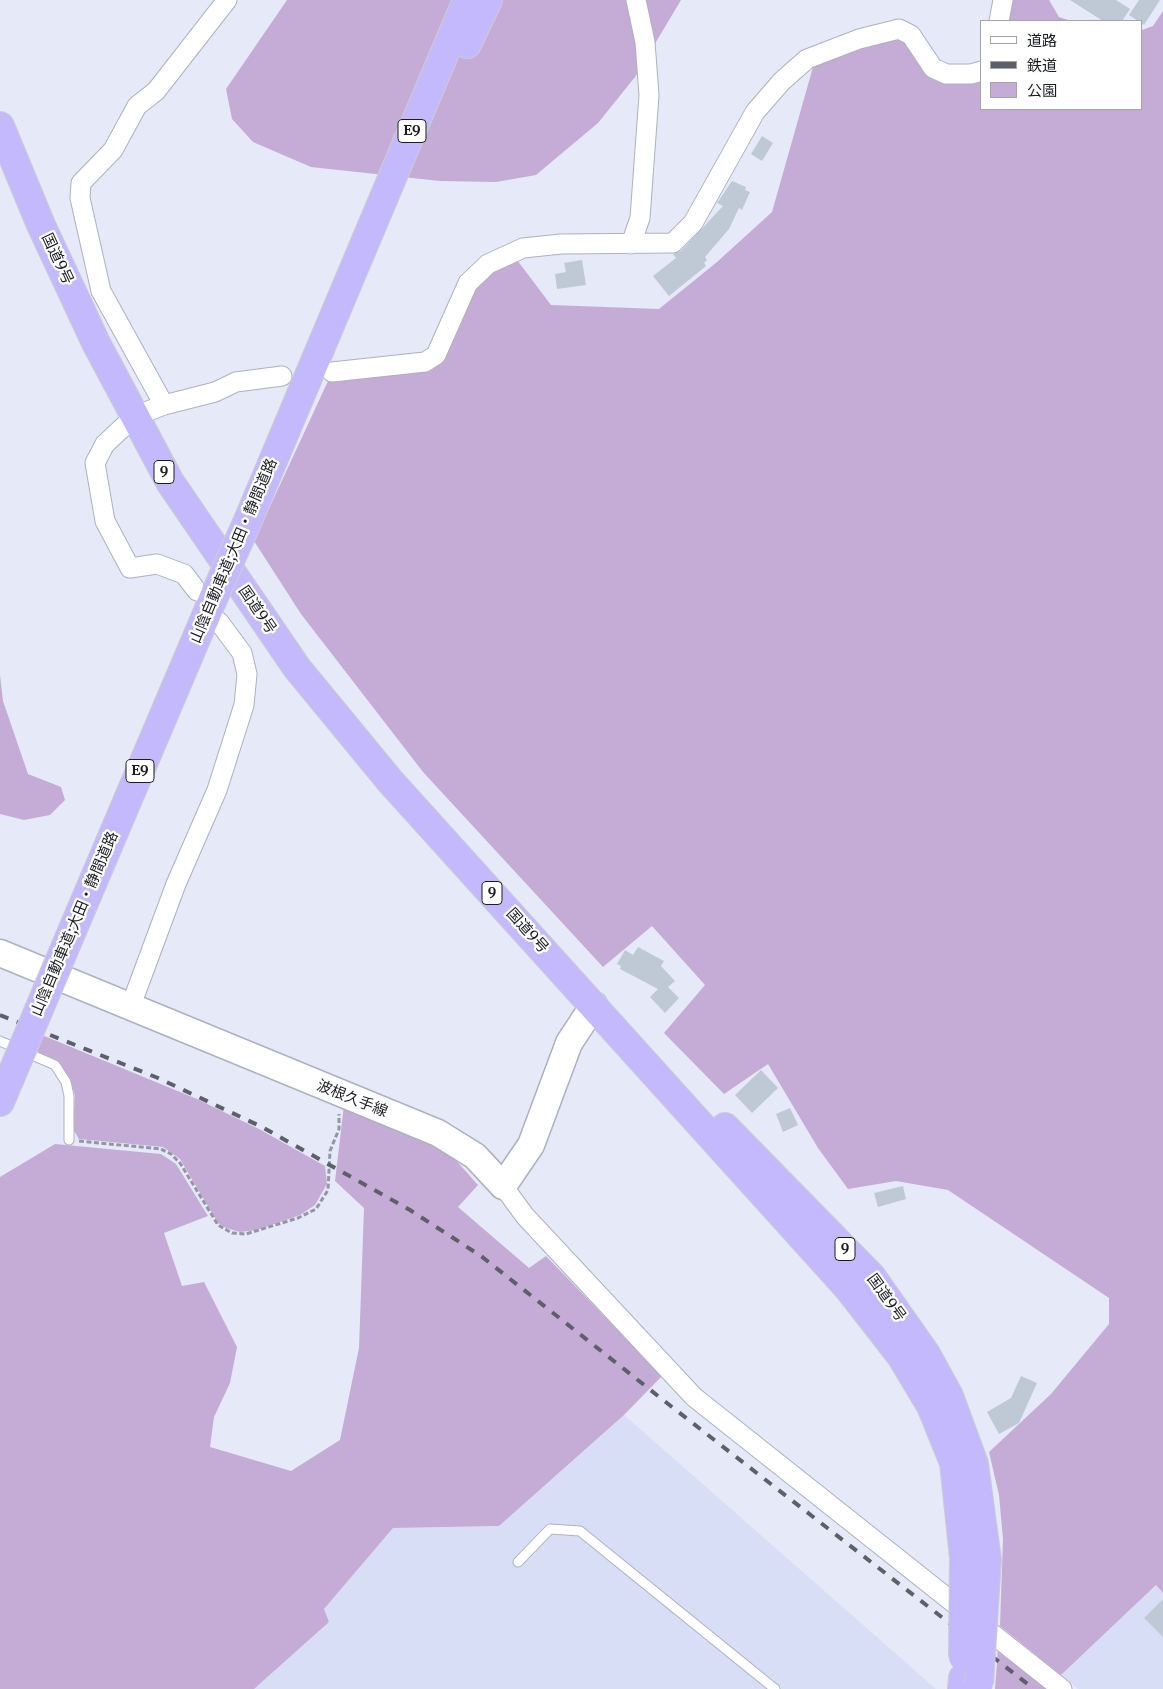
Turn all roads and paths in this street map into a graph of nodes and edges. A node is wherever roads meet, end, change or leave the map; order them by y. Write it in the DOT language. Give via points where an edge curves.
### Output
graph roads {
  1 [pos="226,0"];
  2 [pos="448,0"];
  3 [pos="467,0"];
  4 [pos="488,0"];
  5 [pos="636,0"];
  6 [pos="1003,0"];
  7 [pos="999,20"];
  8 [pos="980,71"];
  9 [pos="0,126"];
  10 [pos="631,244"];
  11 [pos="357,261"];
  12 [pos="101,291"];
  13 [pos="78,306"];
  14 [pos="332,372"];
  15 [pos="292,385"];
  16 [pos="164,405"];
  17 [pos="135,416"];
  18 [pos="206,592"];
  19 [pos="219,622"];
  20 [pos="0,953"];
  21 [pos="594,1005"];
  22 [pos="130,1008"];
  23 [pos="0,1041"];
  24 [pos="340,1094"];
  25 [pos="0,1102"];
  26 [pos="69,1140"];
  27 [pos="503,1186"];
  28 [pos="518,1562"];
  29 [pos="970,1685"];
  30 [pos="775,1689"];
  31 [pos="1062,1689"];
  1 -- 12 [label="street" via="156,91 138,106 113,150 81,183 80,198"];
  2 -- 11 [label="highway"];
  3 -- 11 [label="highway, 山陰自動車道;大田・静間道路 / E9"];
  4 -- 15 [label="highway" via="439,102 354,304"];
  5 -- 10 [label="street" via="645,42 649,95 640,218"];
  6 -- 7 [label="street"];
  8 -- 10 [label="street" via="946,74 933,68 911,35 899,29 859,39 807,59 754,112 694,223 673,242"];
  9 -- 13 [label="highway, 国道9号 / 9"];
  10 -- 14 [label="street" via="561,244 523,248 488,264 468,283 436,355 425,362"];
  11 -- 15 [label="highway, 山陰自動車道;大田・静間道路 / E9"];
  12 -- 13 [label="street"];
  12 -- 16 [label="street"];
  13 -- 17 [label="highway, 国道9号 / 9"];
  15 -- 16 [label="street" via="236,382 215,392"];
  15 -- 18 [label="highway, 山陰自動車道;大田・静間道路 / E9, bridge" via="246,525"];
  16 -- 17 [label="street"];
  17 -- 18 [label="street" via="105,444 95,463 105,521 130,568 157,564 184,574"];
  17 -- 21 [label="highway, 国道9号 / 9" via="170,482 297,668 390,781"];
  18 -- 25 [label="highway, 山陰自動車道;大田・静間道路 / E9, bridge"];
  19 -- 22 [label="street" via="242,653 247,674 244,705 218,790 176,884"];
  20 -- 22 [label="main road, 波根久手線"];
  21 -- 27 [label="main road" via="569,1043 531,1145"];
  21 -- 29 [label="highway, 国道9号 / 9, bridge" via="848,1288 901,1356 931,1406 954,1463 975,1559"];
  22 -- 24 [label="main road, 波根久手線"];
  23 -- 26 [label="lane" via="55,1065 66,1082 69,1096"];
  24 -- 26 [label="path" via="339,1129 330,1150 328,1190 316,1209 246,1234 232,1233 218,1225 180,1163 171,1154 161,1149"];
  24 -- 27 [label="main road, 波根久手線" via="438,1133 475,1156"];
  27 -- 31 [label="street" via="525,1216 694,1396"];
  28 -- 30 [label="lane" via="550,1529 580,1531"];
}
